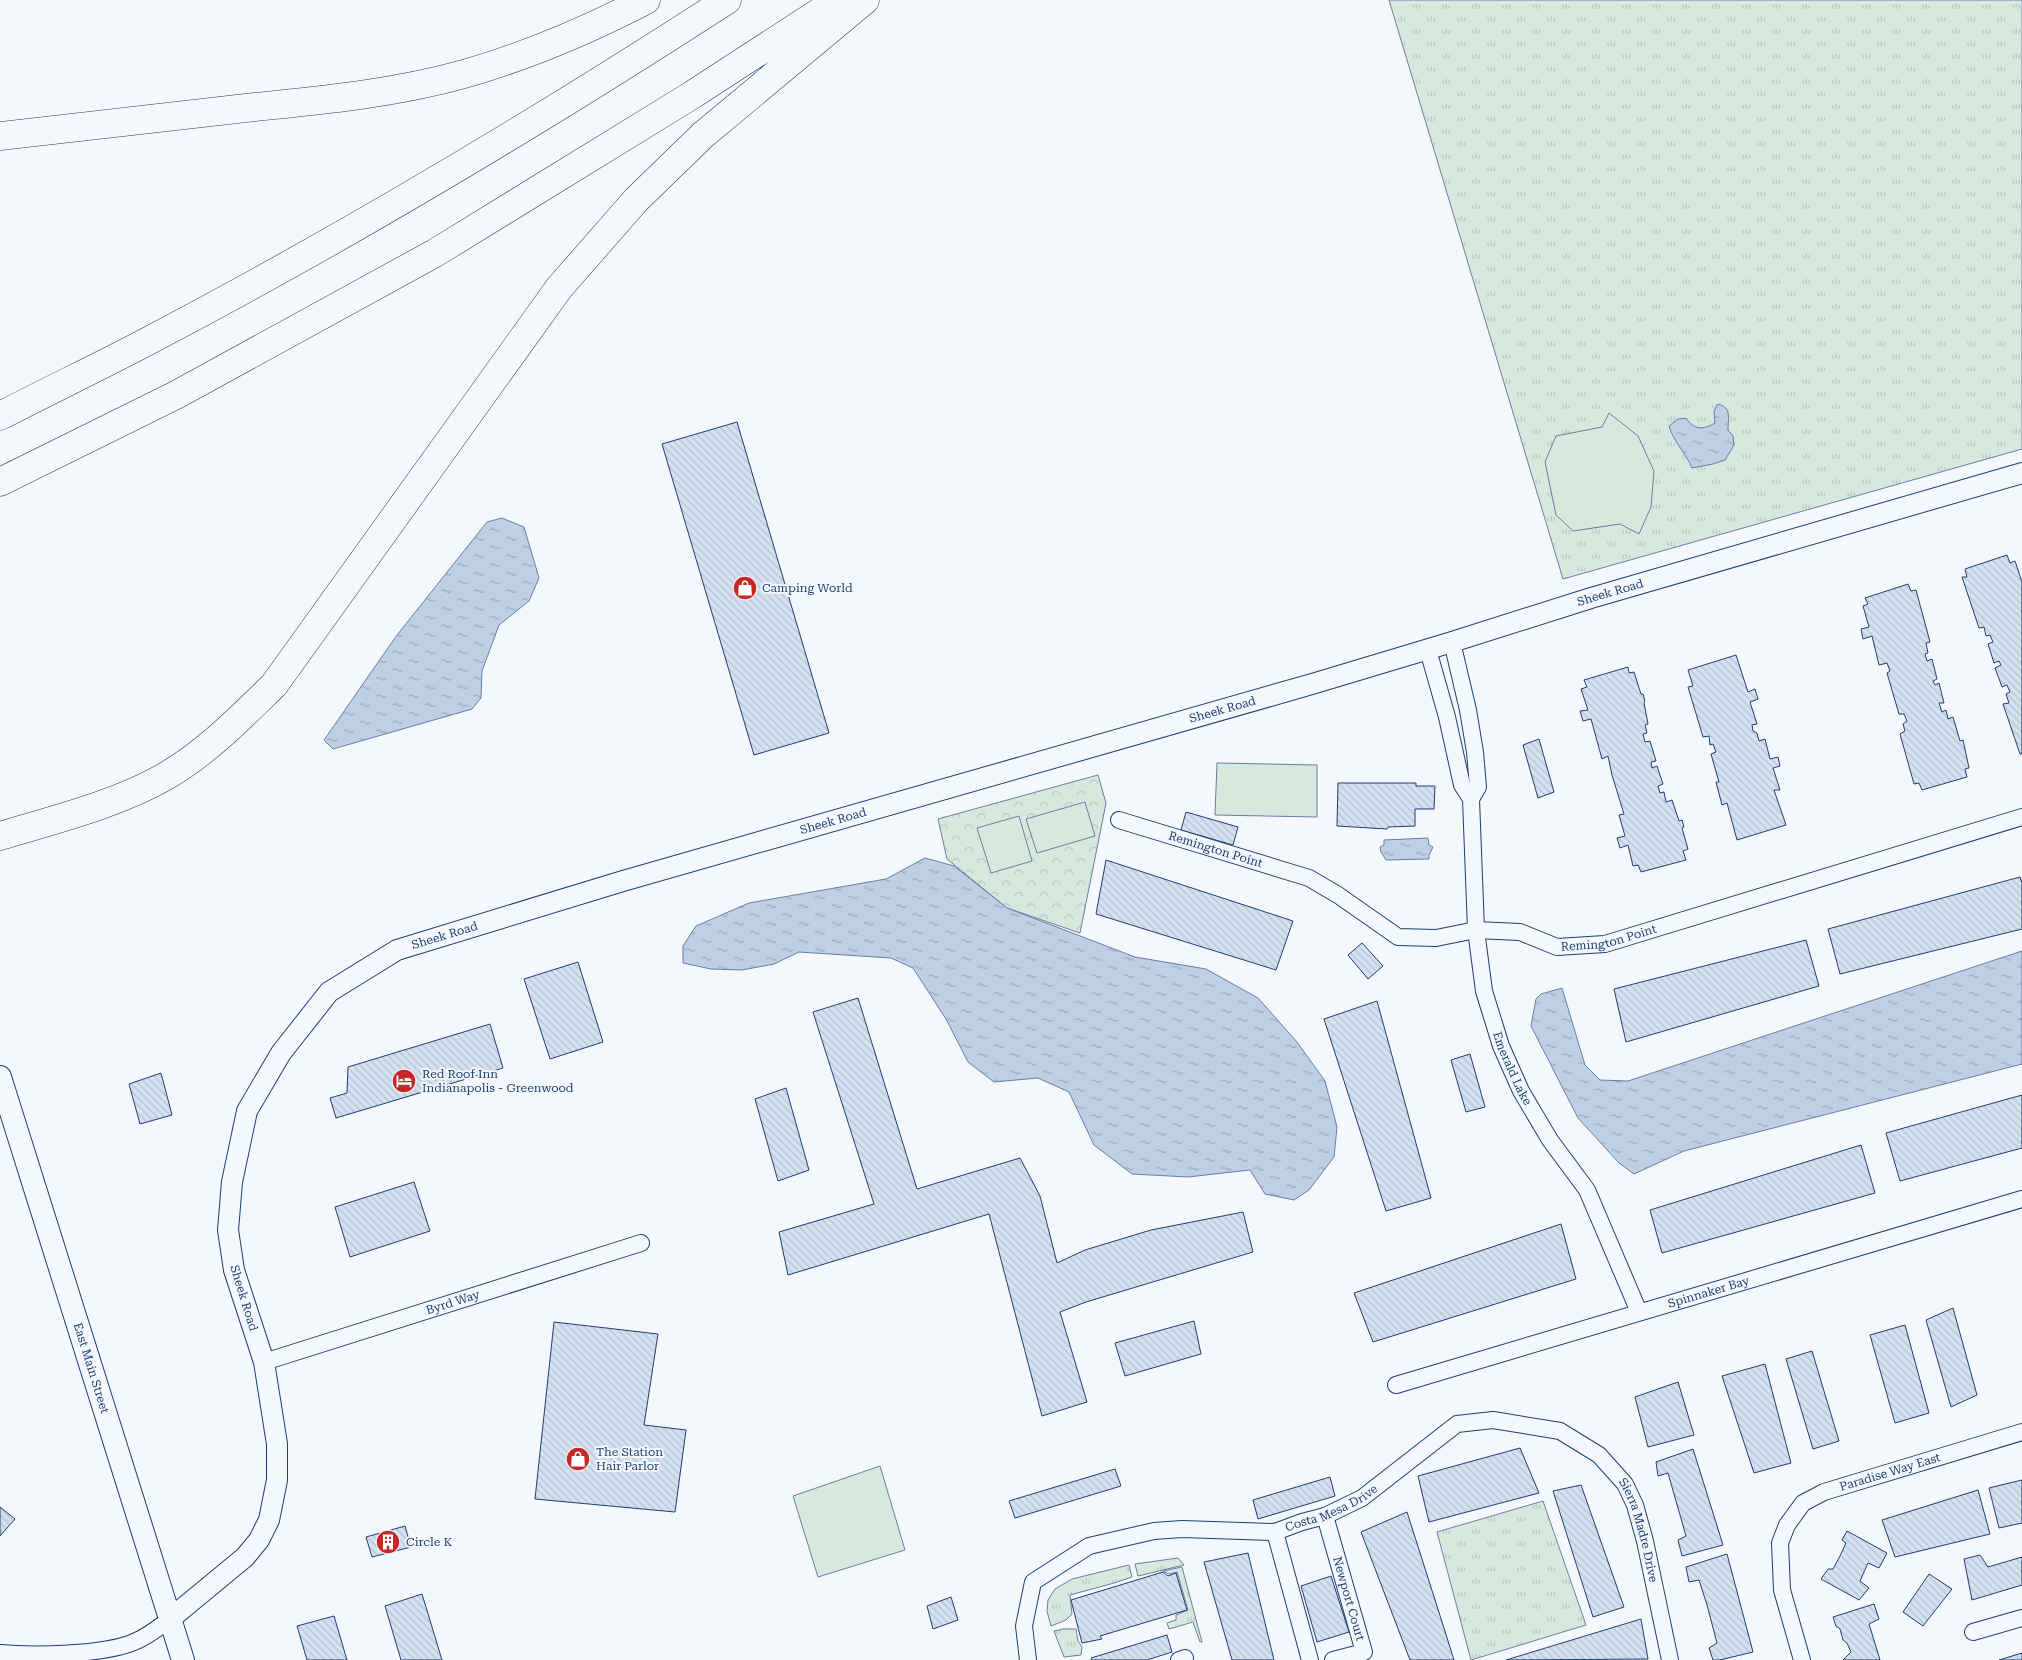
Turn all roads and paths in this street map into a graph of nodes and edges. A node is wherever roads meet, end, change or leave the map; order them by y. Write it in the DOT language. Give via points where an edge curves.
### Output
graph roads {
  1 [pos="646,0"];
  2 [pos="727,0"];
  3 [pos="838,0"];
  4 [pos="865,0"];
  5 [pos="0,136"];
  6 [pos="0,416"];
  7 [pos="2022,473"];
  8 [pos="0,482"];
  9 [pos="1452,642"];
  10 [pos="1428,650"];
  11 [pos="1471,799"];
  12 [pos="2022,817"];
  13 [pos="1119,820"];
  14 [pos="0,836"];
  15 [pos="1476,930"];
  16 [pos="0,1077"];
  17 [pos="2022,1199"];
  18 [pos="641,1243"];
  19 [pos="1639,1312"];
  20 [pos="264,1362"];
  21 [pos="1396,1385"];
  22 [pos="1560,1431"];
  23 [pos="2022,1432"];
  24 [pos="1325,1516"];
  25 [pos="1274,1532"];
  26 [pos="2022,1618"];
  27 [pos="170,1619"];
  28 [pos="1973,1632"];
  29 [pos="0,1652"];
  30 [pos="183,1660"];
  31 [pos="1028,1660"];
  32 [pos="1310,1660"];
  33 [pos="1333,1660"];
  34 [pos="1670,1660"];
  35 [pos="1802,1660"];
  1 -- 5 [label="highway" via="598,25 527,53 464,74 401,88"];
  2 -- 6 [label="highway" via="411,196 151,340"];
  3 -- 8 [label="highway" via="435,252 176,395"];
  4 -- 14 [label="highway" via="703,135 623,214 559,288 274,685 225,734 165,776 107,802"];
  7 -- 9 [label="street, Sheek Road" via="1590,598"];
  9 -- 10 [label="street, Sheek Road"];
  9 -- 11 [label="street, Emerald Lake" via="1475,752 1478,787"];
  10 -- 11 [label="street, Emerald Lake" via="1462,785"];
  10 -- 20 [label="street, Sheek Road" via="633,878 397,950 329,992 282,1053 248,1112 232,1182 228,1230 234,1270"];
  11 -- 15 [label="street, Emerald Lake"];
  12 -- 15 [label="street, Remington Point" via="1605,944 1558,947 1520,932"];
  13 -- 15 [label="street, Remington Point" via="1309,878 1398,937 1436,938"];
  15 -- 19 [label="street, Emerald Lake" via="1484,991 1501,1046 1521,1091 1550,1140 1587,1190"];
  16 -- 27 [label="main road, East Main Street"];
  17 -- 19 [label="street, Spinnaker Bay"];
  18 -- 20 [label="street, Byrd Way"];
  19 -- 21 [label="street, Spinnaker Bay"];
  20 -- 27 [label="street, Sheek Road" via="277,1444 277,1480 270,1520 245,1557"];
  22 -- 24 [label="street, Costa Mesa Drive" via="1493,1420 1457,1424 1362,1498"];
  22 -- 34 [label="street, Sierra Madre Drive" via="1599,1455 1625,1484 1645,1541"];
  23 -- 35 [label="street, Paradise Way East" via="1824,1492 1803,1503 1787,1525 1780,1543 1782,1590"];
  24 -- 25 [label="street, Costa Mesa Drive"];
  24 -- 33 [label="street, Newport Court" via="1364,1652"];
  25 -- 31 [label="street, Costa Mesa Drive" via="1154,1531 1090,1546 1033,1582 1024,1626"];
  25 -- 32 [label="street"];
  26 -- 28 [label="street"];
  27 -- 29 [label="street" via="147,1636 114,1649 62,1653"];
  27 -- 30 [label="main road, East Main Street"];
}
